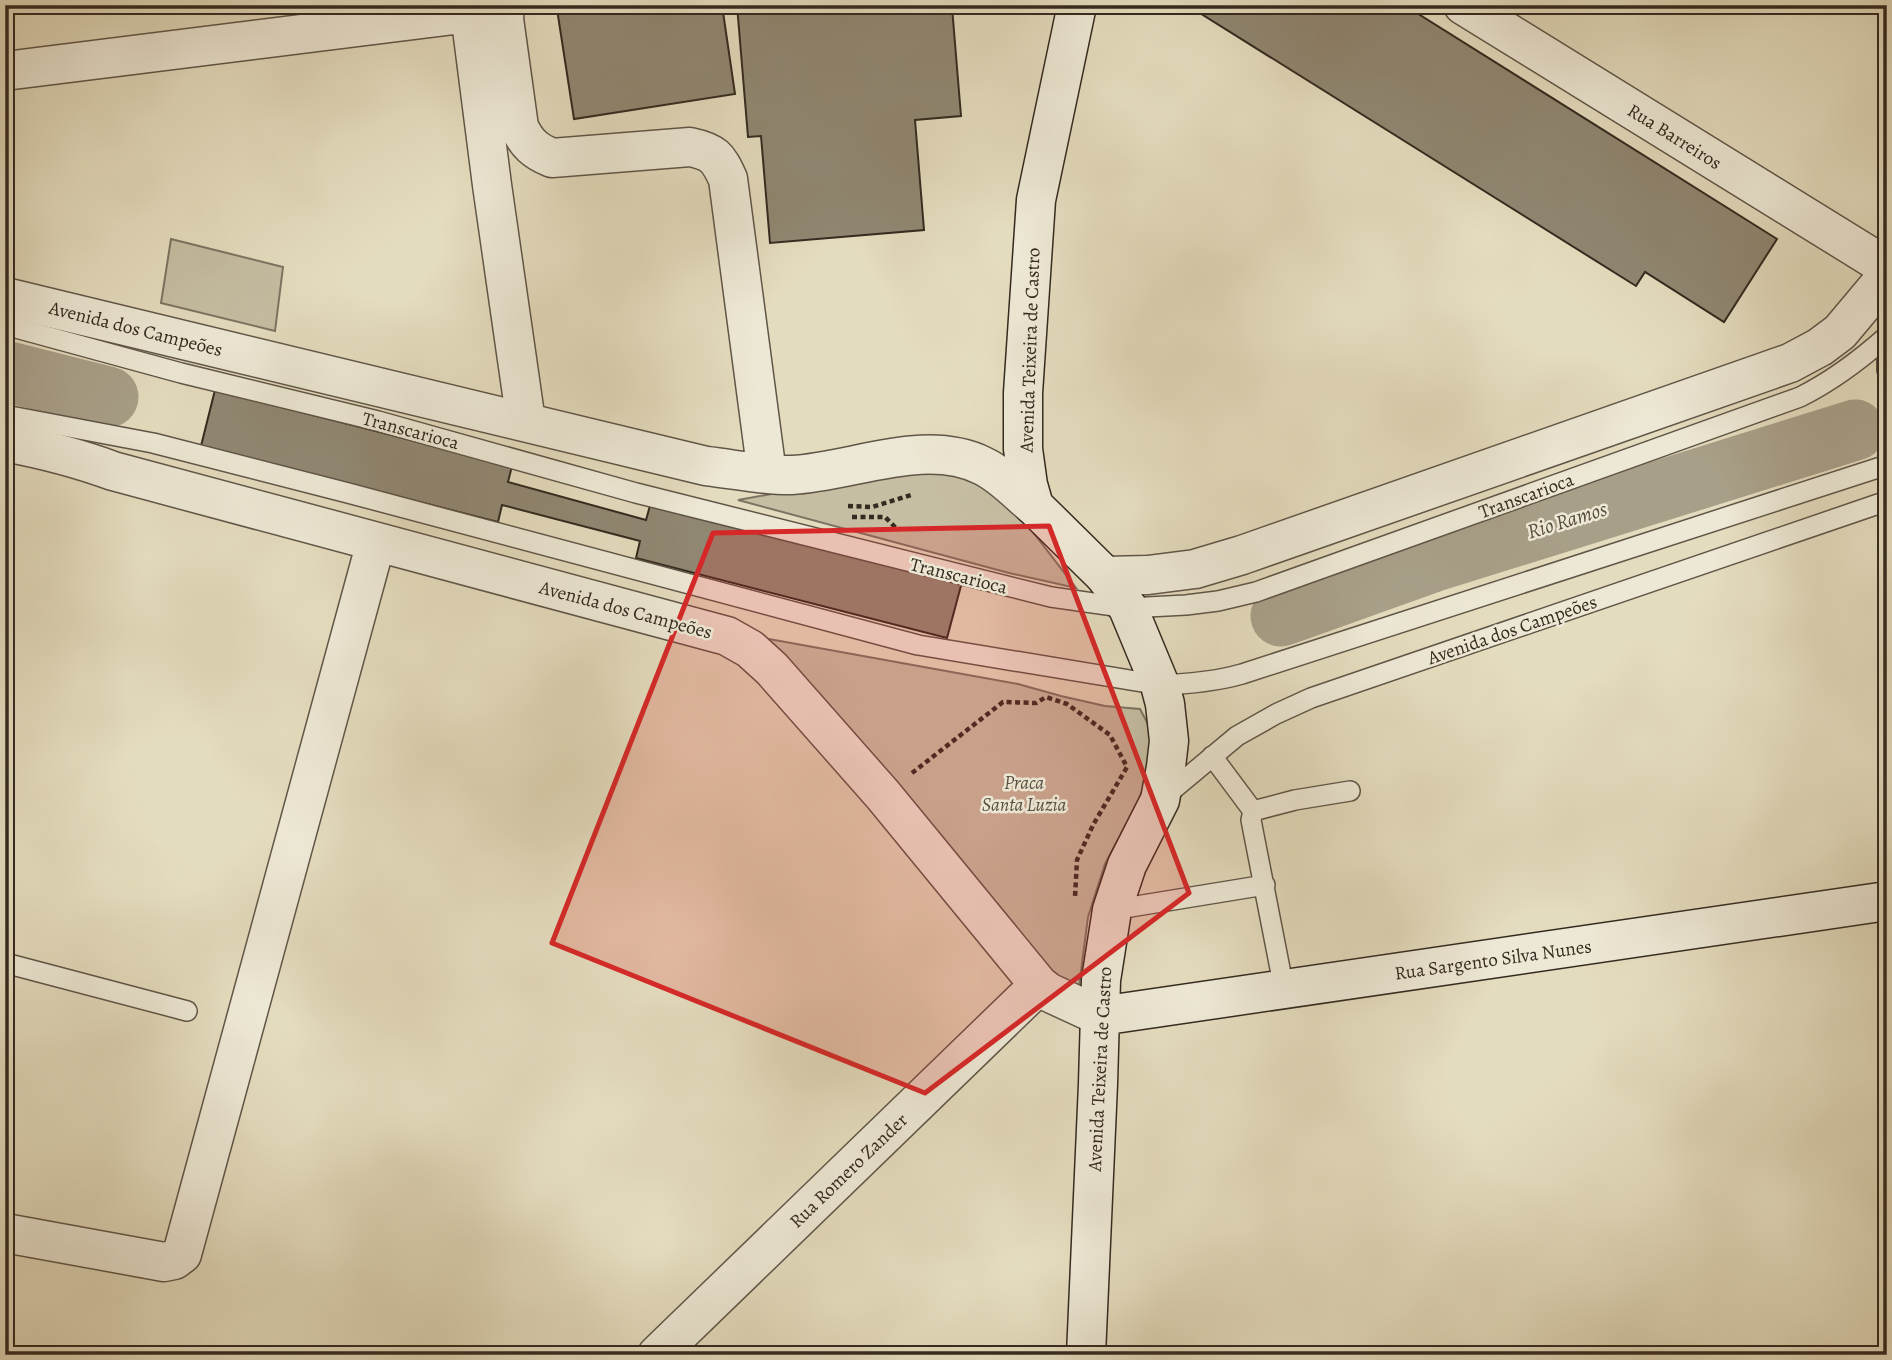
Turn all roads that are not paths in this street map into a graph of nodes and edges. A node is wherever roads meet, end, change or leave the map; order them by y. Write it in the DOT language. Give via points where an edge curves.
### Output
graph roads {
  1 [pos="505,5"];
  2 [pos="1077,5"];
  3 [pos="1463,5"];
  4 [pos="5,71"];
  5 [pos="1887,267"];
  6 [pos="1887,276"];
  7 [pos="5,297"];
  8 [pos="5,325"];
  9 [pos="1887,336"];
  10 [pos="1887,347"];
  11 [pos="1887,370"];
  12 [pos="5,415"];
  13 [pos="526,422"];
  14 [pos="5,442"];
  15 [pos="1887,465"];
  16 [pos="767,474"];
  17 [pos="1887,501"];
  18 [pos="1034,506"];
  19 [pos="376,542"];
  20 [pos="1105,576"];
  21 [pos="1128,608"];
  22 [pos="1160,685"];
  23 [pos="1212,756"];
  24 [pos="1350,791"];
  25 [pos="1160,800"];
  26 [pos="1253,811"];
  27 [pos="1265,885"];
  28 [pos="1887,901"];
  29 [pos="1112,910"];
  30 [pos="5,963"];
  31 [pos="1039,985"];
  32 [pos="1284,989"];
  33 [pos="187,1011"];
  34 [pos="1100,1016"];
  35 [pos="5,1233"];
  36 [pos="657,1355"];
  37 [pos="1086,1355"];
  1 -- 16 [label="street" via="519,127 538,152 552,158 690,146 708,151 722,164 729,178"];
  2 -- 18 [label="street, Avenida Teixeira de Castro" via="1036,200 1022,412 1023,449"];
  3 -- 5 [label="street, Rua Barreiros"];
  4 -- 13 [label="street" via="470,13"];
  6 -- 20 [label="street" via="1840,332 1790,363 1242,555 1195,569"];
  7 -- 13 [label="street, Avenida dos Campeões"];
  8 -- 21 [label="lane, Transcarioca" via="915,564 1051,597"];
  9 -- 21 [label="lane, Transcarioca" via="1823,386 1787,402 1256,592 1218,601"];
  10 -- 11 [label="lane"];
  12 -- 22 [label="lane" via="179,450 918,645"];
  13 -- 16 [label="street, Avenida dos Campeões" via="706,466"];
  14 -- 19 [label="street, Avenida dos Campeões"];
  15 -- 22 [label="lane" via="1242,674 1199,684"];
  16 -- 18 [label="street, Avenida dos Campeões" via="791,475 903,457 955,457 984,466"];
  17 -- 23 [label="lane, Avenida dos Campeões" via="1311,698 1237,736"];
  18 -- 20 [label="street, Avenida Teixeira de Castro"];
  19 -- 31 [label="street, Avenida dos Campeões" via="727,636 750,649 883,795"];
  19 -- 35 [label="street" via="182,1254 164,1262"];
  20 -- 21 [label="street, Avenida Teixeira de Castro"];
  21 -- 22 [label="street, Avenida Teixeira de Castro"];
  22 -- 25 [label="street, Avenida Teixeira de Castro" via="1168,741"];
  23 -- 25 [label="lane, Avenida dos Campeões"];
  23 -- 26 [label="lane"];
  24 -- 26 [label="lane"];
  25 -- 29 [label="street, Avenida Teixeira de Castro" via="1127,865"];
  26 -- 27 [label="lane" via="1251,821"];
  27 -- 29 [label="lane"];
  27 -- 32 [label="lane"];
  28 -- 32 [label="street, Rua Sargento Silva Nunes"];
  29 -- 34 [label="street, Avenida Teixeira de Castro"];
  30 -- 33 [label="lane"];
  31 -- 34 [label="street, Avenida dos Campeões"];
  31 -- 36 [label="street, Rua Romero Zander"];
  32 -- 34 [label="street, Rua Sargento Silva Nunes"];
  34 -- 37 [label="street, Avenida Teixeira de Castro"];
}
